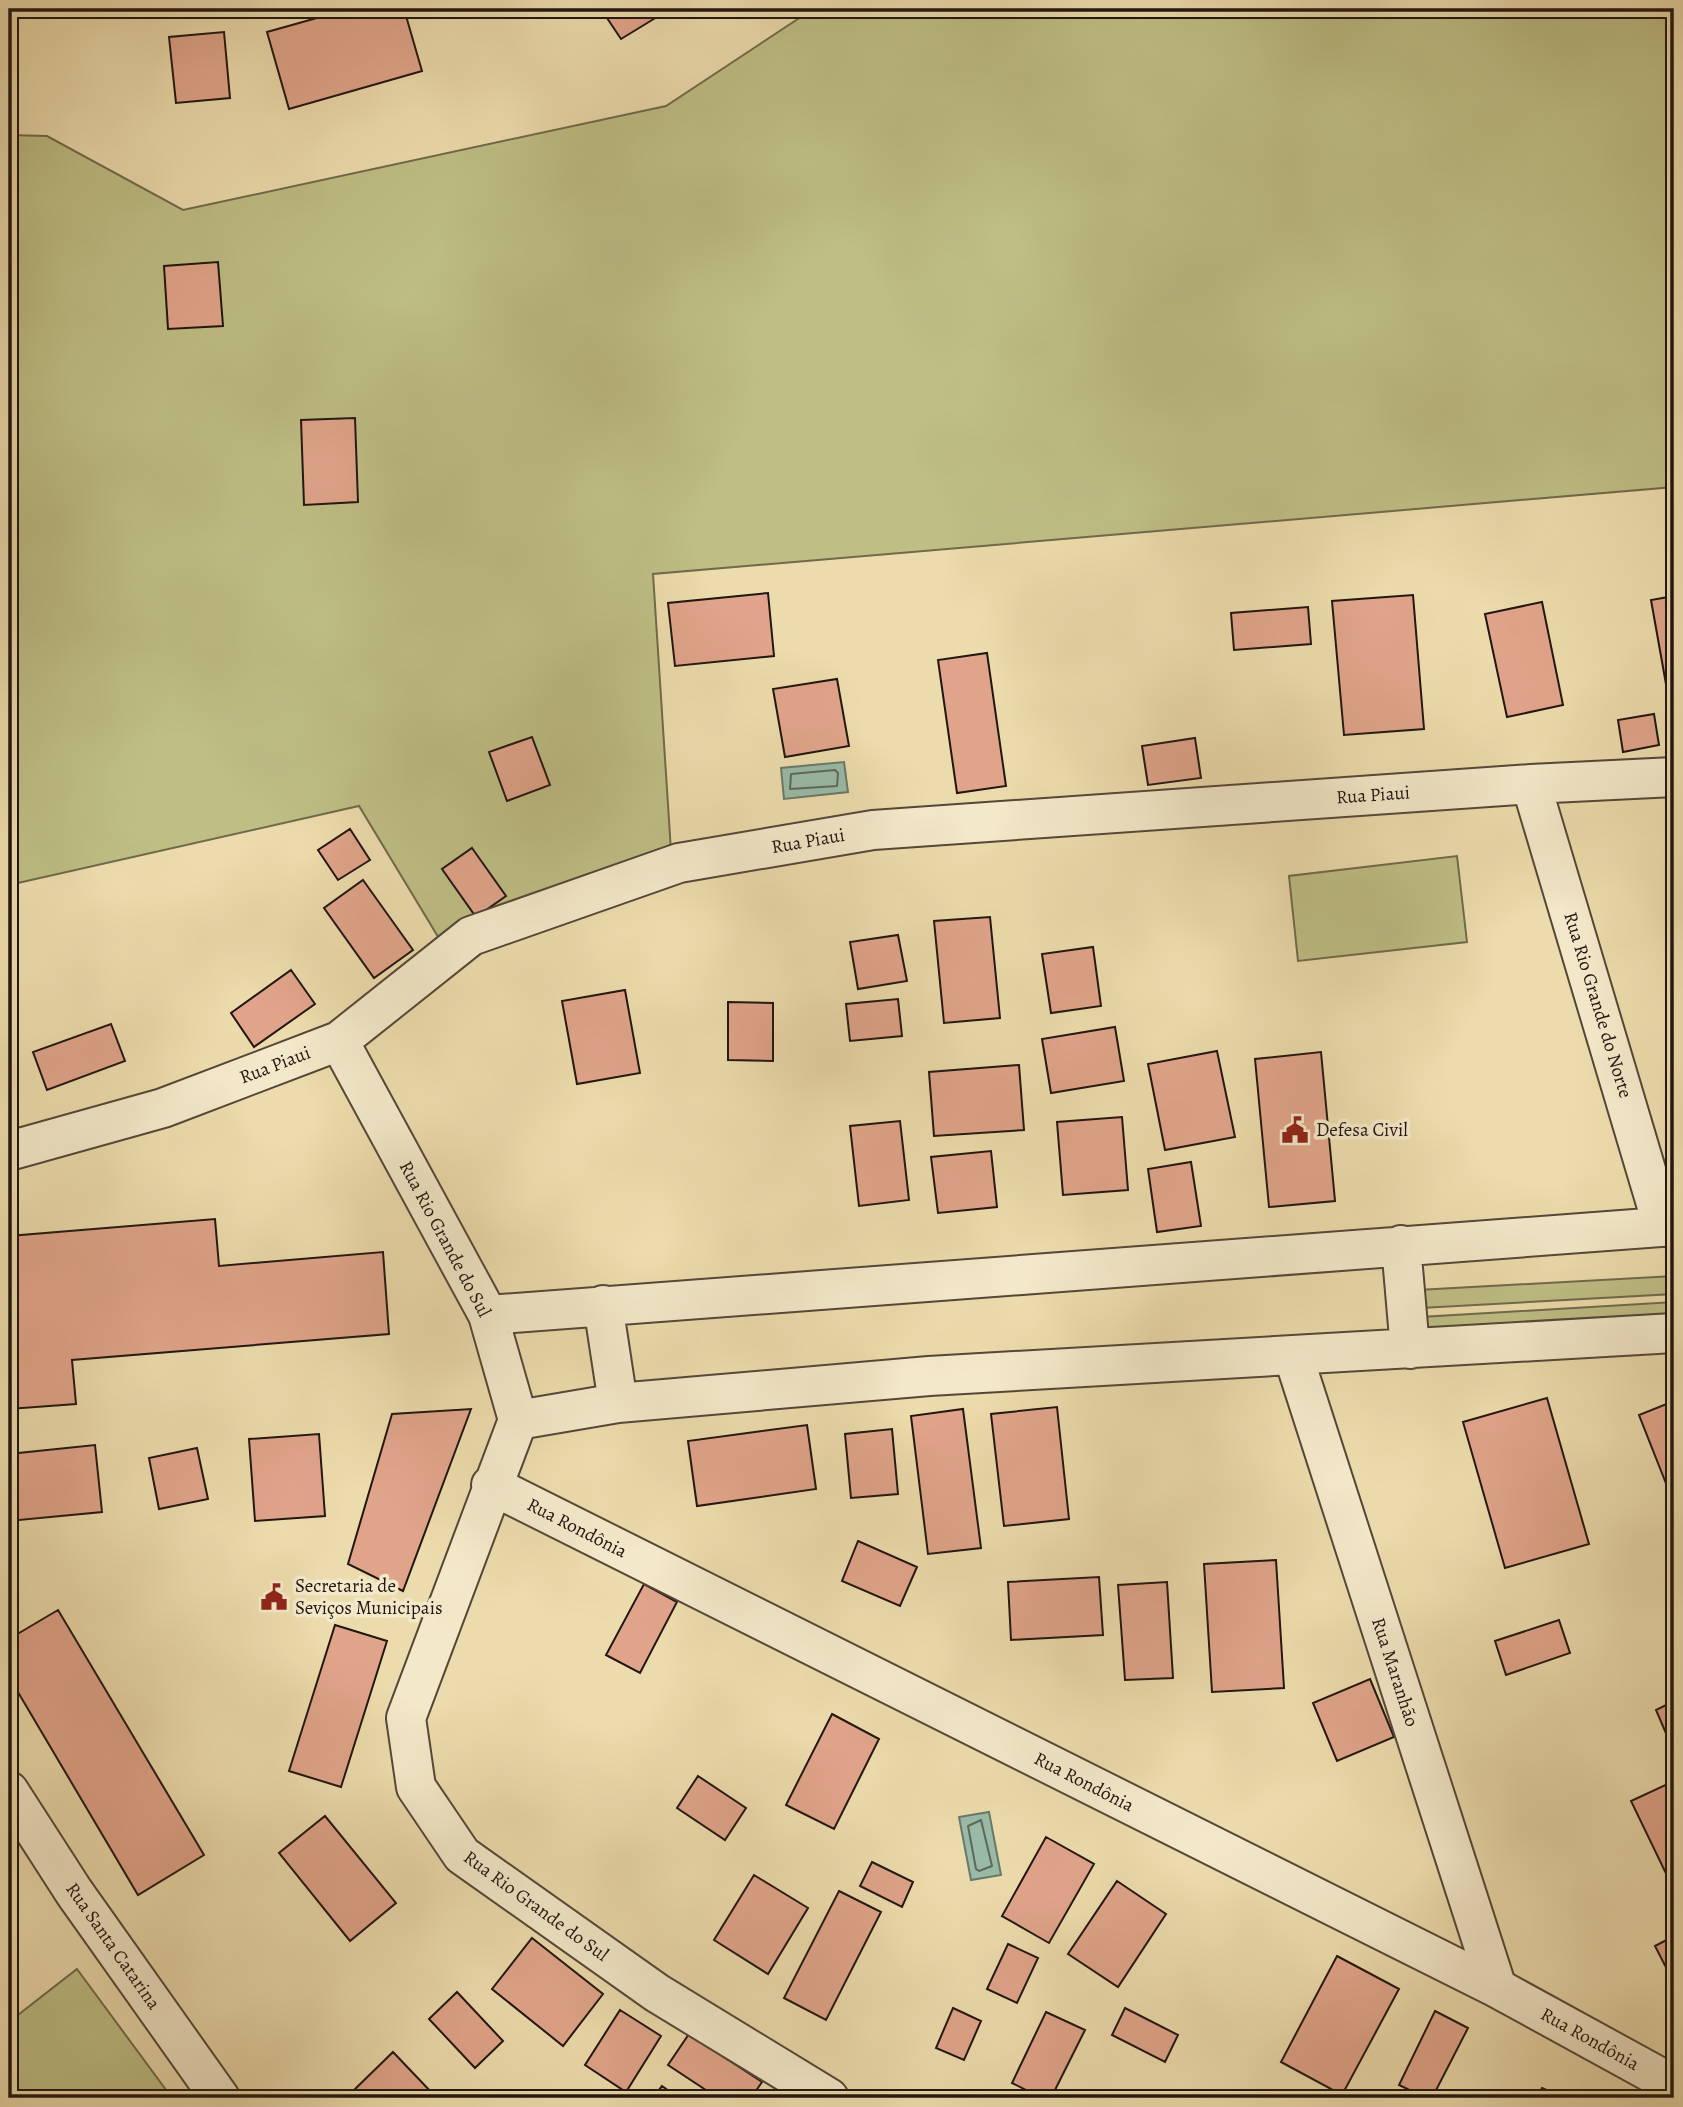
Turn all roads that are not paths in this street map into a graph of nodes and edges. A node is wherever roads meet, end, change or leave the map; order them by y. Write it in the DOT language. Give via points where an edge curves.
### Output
graph roads {
  1 [pos="1674,777"];
  2 [pos="1531,784"];
  3 [pos="338,1041"];
  4 [pos="9,1151"];
  5 [pos="1669,1227"];
  6 [pos="1401,1245"];
  7 [pos="603,1305"];
  8 [pos="488,1315"];
  9 [pos="1674,1333"];
  10 [pos="1410,1349"];
  11 [pos="1293,1355"];
  12 [pos="618,1403"];
  13 [pos="518,1420"];
  14 [pos="491,1485"];
  15 [pos="9,1791"];
  16 [pos="1497,1988"];
  17 [pos="1674,2085"];
  18 [pos="220,2098"];
  19 [pos="829,2098"];
  1 -- 2 [label="street, Rua Piaui"];
  2 -- 3 [label="street, Rua Piaui" via="873,830 679,863 471,936"];
  2 -- 5 [label="street, Rua Rio Grande do Norte"];
  3 -- 4 [label="street, Rua Piaui" via="163,1108"];
  3 -- 8 [label="street, Rua Rio Grande do Sul"];
  5 -- 6 [label="street"];
  6 -- 7 [label="street"];
  6 -- 10 [label="street"];
  7 -- 8 [label="street"];
  7 -- 12 [label="street"];
  8 -- 13 [label="street, Rua Rio Grande do Sul"];
  9 -- 10 [label="street"];
  10 -- 11 [label="street"];
  11 -- 12 [label="street" via="929,1376"];
  11 -- 16 [label="street, Rua Maranhão"];
  12 -- 13 [label="street"];
  13 -- 14 [label="street, Rua Rio Grande do Sul"];
  14 -- 16 [label="street, Rua Rondônia"];
  14 -- 19 [label="street, Rua Rio Grande do Sul" via="406,1718 416,1787 462,1855 657,1993"];
  15 -- 18 [label="street, Rua Santa Catarina" via="74,1892"];
  16 -- 17 [label="street, Rua Rondônia"];
}
